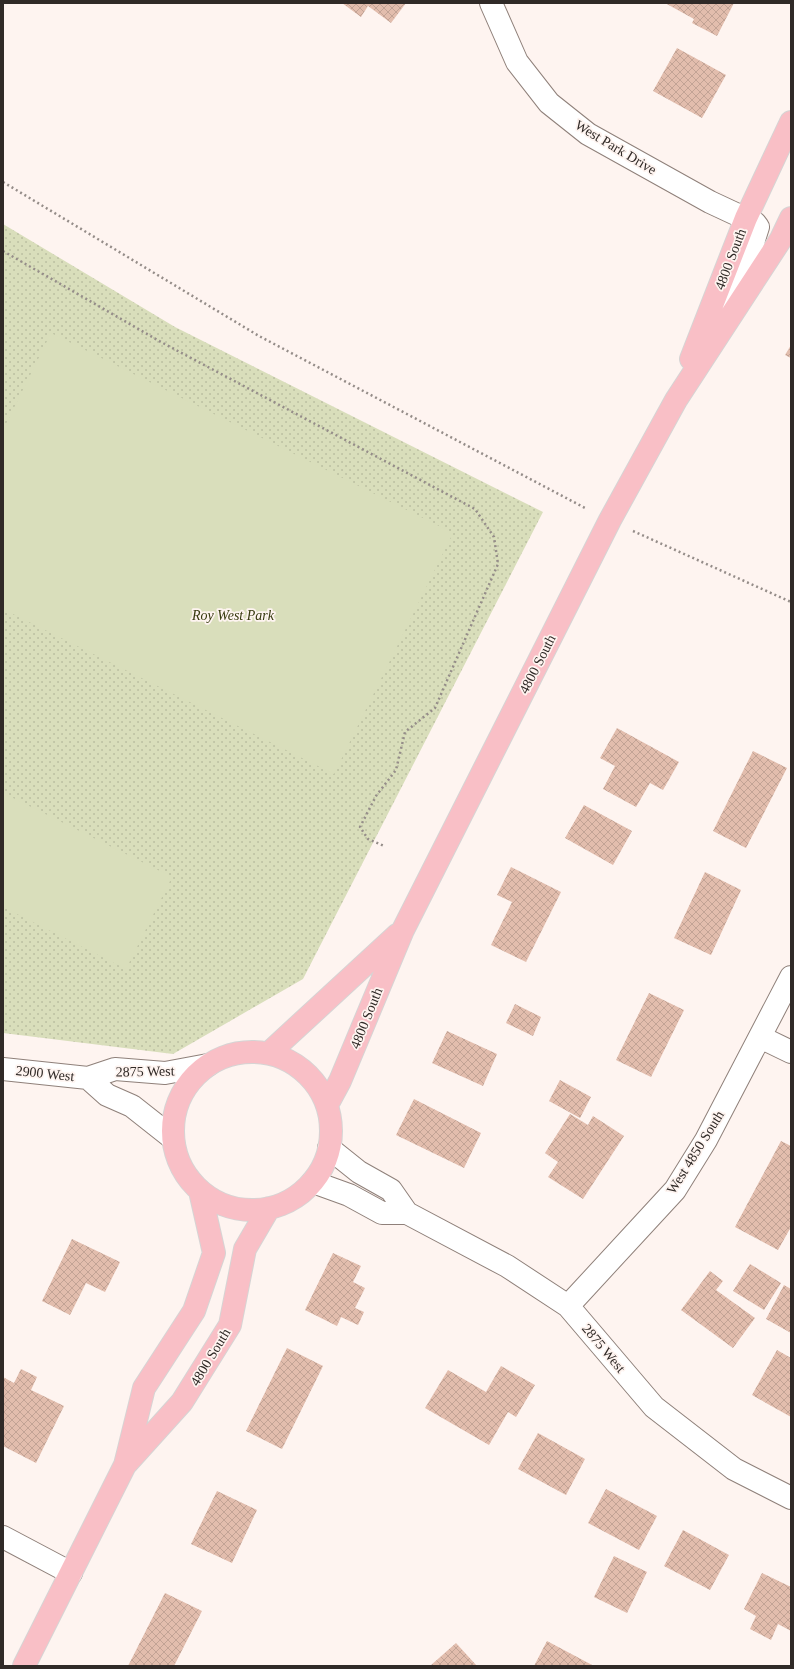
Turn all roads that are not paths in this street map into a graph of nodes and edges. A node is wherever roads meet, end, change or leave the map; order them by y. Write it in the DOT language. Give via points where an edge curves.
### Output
graph roads {
  1 [pos="491,3"];
  2 [pos="791,122"];
  3 [pos="746,218"];
  4 [pos="791,218"];
  5 [pos="676,400"];
  6 [pos="403,930"];
  7 [pos="791,977"];
  8 [pos="760,1037"];
  9 [pos="791,1052"];
  10 [pos="269,1053"];
  11 [pos="208,1064"];
  12 [pos="3,1069"];
  13 [pos="88,1078"];
  14 [pos="327,1105"];
  15 [pos="170,1136"];
  16 [pos="329,1148"];
  17 [pos="313,1182"];
  18 [pos="200,1191"];
  19 [pos="269,1208"];
  20 [pos="407,1213"];
  21 [pos="568,1306"];
  22 [pos="125,1465"];
  23 [pos="791,1498"];
  24 [pos="3,1537"];
  25 [pos="71,1573"];
  26 [pos="24,1666"];
  1 -- 3 [label="street, West Park Drive" via="517,62 549,103 588,134 710,202"];
  2 -- 3 [label="main road, 4800 South"];
  3 -- 5 [label="main road, 4800 South"];
  4 -- 5 [label="main road, 4800 South" via="781,239"];
  5 -- 6 [label="main road, 4800 South" via="610,520"];
  6 -- 10 [label="main road, 4800 South"];
  6 -- 14 [label="main road, 4800 South"];
  7 -- 8 [label="street, West 4850 South"];
  8 -- 9 [label="street"];
  8 -- 21 [label="street, West 4850 South" via="706,1140 675,1190"];
  10 -- 11 [label="main road" via="241,1052"];
  10 -- 14 [label="main road" via="294,1063 309,1076"];
  11 -- 13 [label="street, 2875 West" via="165,1073 116,1069"];
  11 -- 15 [label="main road" via="189,1082 177,1104"];
  12 -- 13 [label="street, 2900 West"];
  13 -- 15 [label="street, 2875 West" via="107,1095 132,1106"];
  14 -- 16 [label="main road" via="331,1126"];
  15 -- 18 [label="main road" via="185,1174"];
  16 -- 17 [label="main road"];
  16 -- 20 [label="street, 2875 West" via="359,1172 391,1190"];
  17 -- 19 [label="main road" via="286,1202"];
  17 -- 20 [label="street, 2875 West" via="349,1195 382,1213"];
  18 -- 19 [label="main road" via="221,1204 244,1210"];
  18 -- 22 [label="main road, 4800 South" via="214,1253 194,1311 144,1388"];
  19 -- 22 [label="main road, 4800 South" via="245,1249 230,1325 182,1402"];
  20 -- 21 [label="street, 2875 West" via="507,1266"];
  21 -- 23 [label="street, 2875 West" via="654,1406 734,1469"];
  22 -- 25 [label="main road, 4800 South"];
  24 -- 25 [label="street"];
  25 -- 26 [label="main road, 4800 South"];
}
